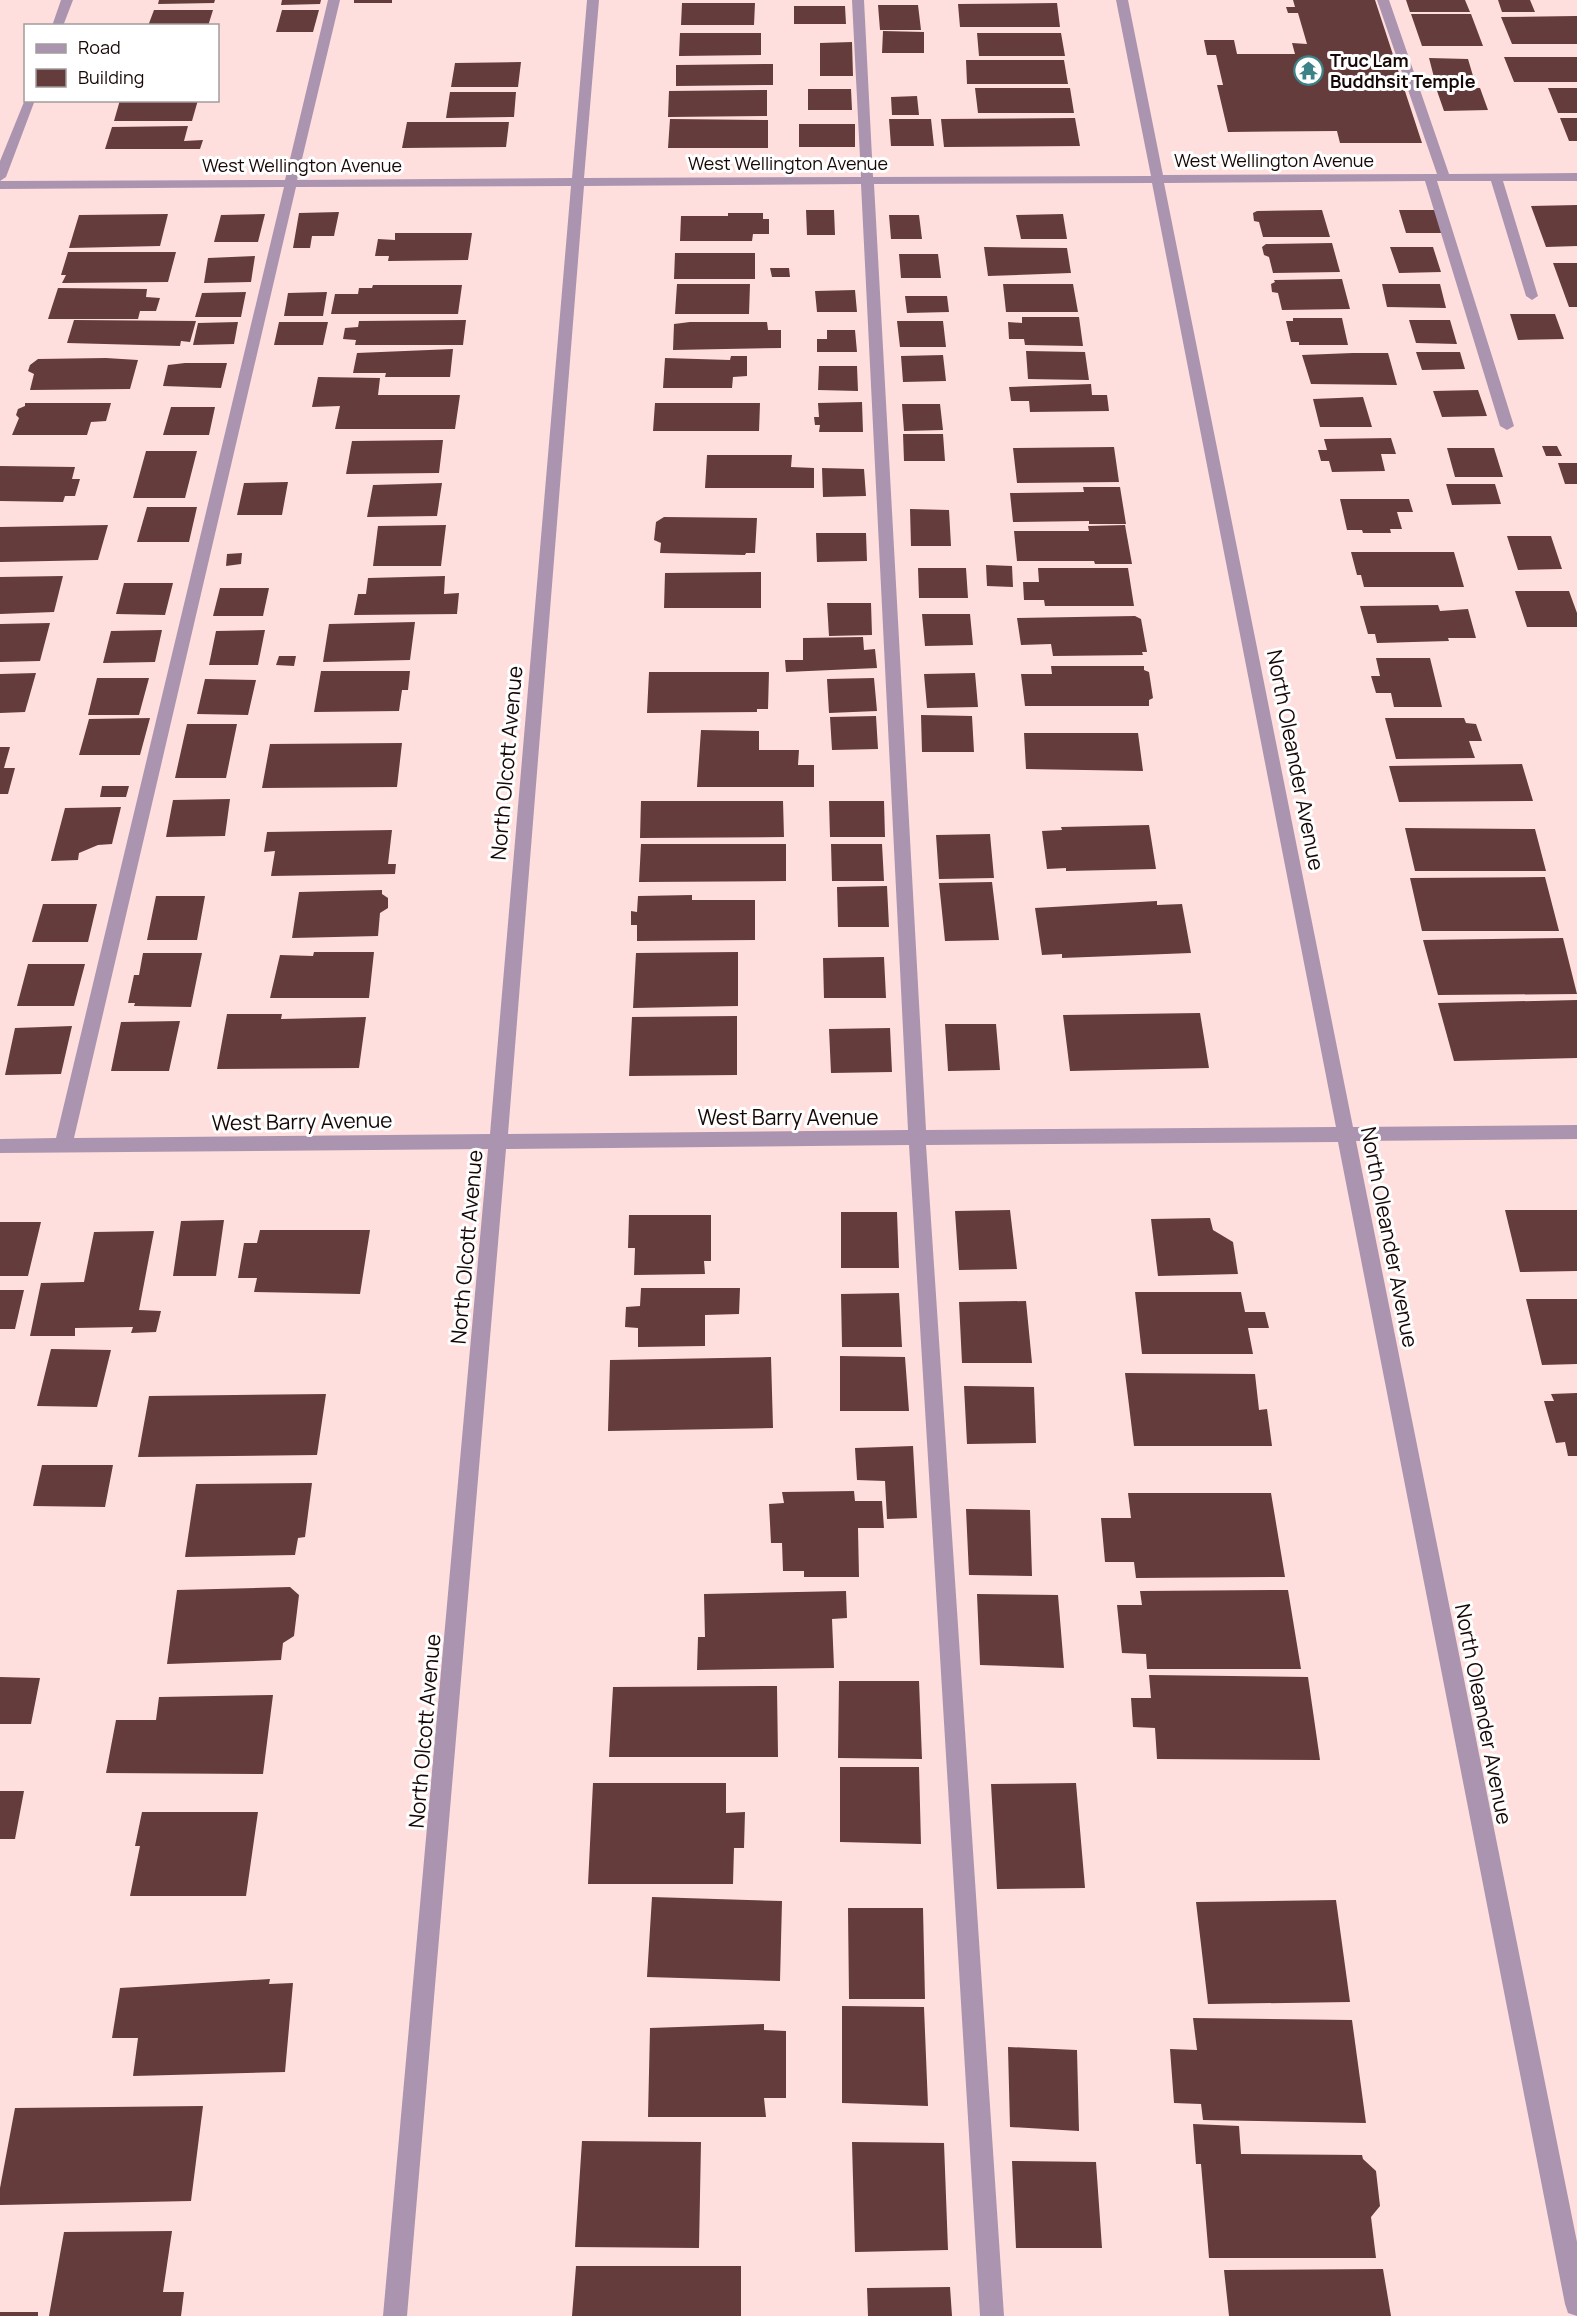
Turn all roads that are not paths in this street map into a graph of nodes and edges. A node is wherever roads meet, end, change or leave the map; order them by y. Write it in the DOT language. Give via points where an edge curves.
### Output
graph roads {
  1 [pos="67,0"];
  2 [pos="334,0"];
  3 [pos="593,0"];
  4 [pos="858,0"];
  5 [pos="1122,0"];
  6 [pos="1383,0"];
  7 [pos="58,24"];
  8 [pos="28,102"];
  9 [pos="0,177"];
  10 [pos="1437,177"];
  11 [pos="1497,177"];
  12 [pos="1577,177"];
  13 [pos="1158,179"];
  14 [pos="869,180"];
  15 [pos="576,182"];
  16 [pos="290,183"];
  17 [pos="0,184"];
  18 [pos="1532,296"];
  19 [pos="1507,426"];
  20 [pos="1577,1132"];
  21 [pos="1346,1134"];
  22 [pos="917,1138"];
  23 [pos="498,1141"];
  24 [pos="63,1145"];
  25 [pos="0,1146"];
  26 [pos="1577,2304"];
  27 [pos="395,2316"];
  28 [pos="992,2316"];
  1 -- 7 [label="street"];
  2 -- 16 [label="street"];
  3 -- 15 [label="street, North Olcott Avenue"];
  4 -- 14 [label="street"];
  5 -- 13 [label="street, North Oleander Avenue"];
  6 -- 10 [label="street"];
  8 -- 9 [label="street"];
  10 -- 11 [label="street, West Wellington Avenue"];
  10 -- 13 [label="street, West Wellington Avenue"];
  10 -- 19 [label="street"];
  11 -- 12 [label="street, West Wellington Avenue"];
  11 -- 18 [label="street"];
  13 -- 14 [label="street, West Wellington Avenue"];
  13 -- 21 [label="street, North Oleander Avenue"];
  14 -- 15 [label="street, West Wellington Avenue"];
  14 -- 22 [label="street"];
  15 -- 16 [label="street, West Wellington Avenue"];
  15 -- 23 [label="street, North Olcott Avenue"];
  16 -- 17 [label="street, West Wellington Avenue"];
  16 -- 24 [label="street"];
  20 -- 21 [label="street, West Barry Avenue"];
  21 -- 22 [label="street, West Barry Avenue"];
  21 -- 26 [label="street, North Oleander Avenue"];
  22 -- 23 [label="street, West Barry Avenue"];
  22 -- 28 [label="street"];
  23 -- 24 [label="street, West Barry Avenue"];
  23 -- 27 [label="street, North Olcott Avenue"];
  24 -- 25 [label="street, West Barry Avenue"];
}
